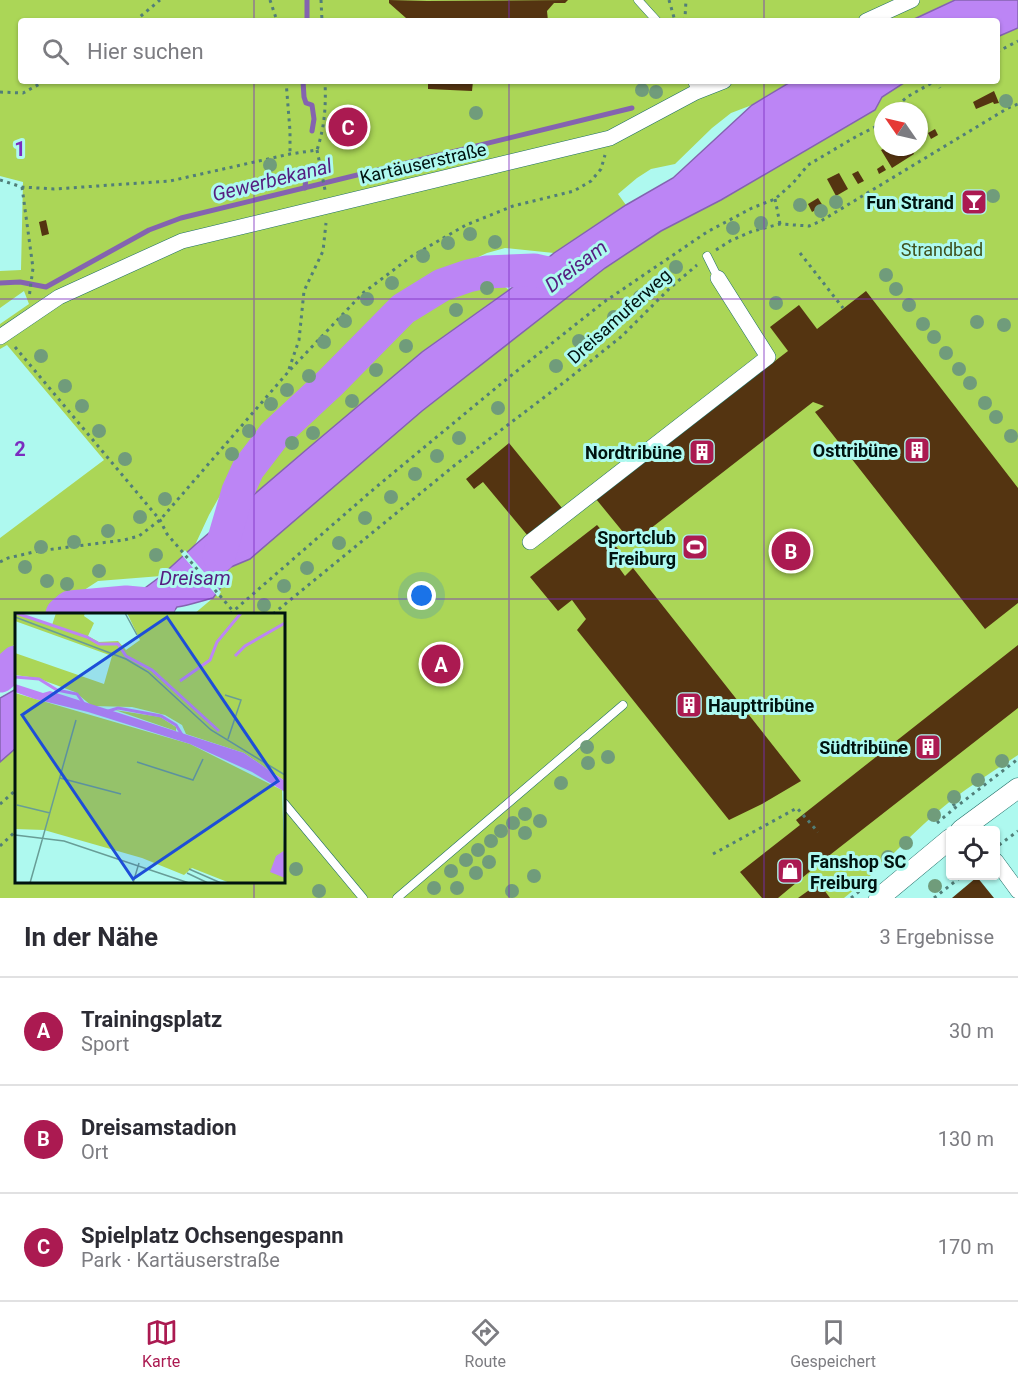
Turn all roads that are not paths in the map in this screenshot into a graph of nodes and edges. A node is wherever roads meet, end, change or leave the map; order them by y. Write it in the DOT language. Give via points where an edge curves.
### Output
graph roads {
  1 [pos="638,0"];
  2 [pos="912,0"];
  3 [pos="654,18"];
  4 [pos="873,18"];
  5 [pos="709,84"];
  6 [pos="694,87"];
  7 [pos="707,256"];
  8 [pos="718,278"];
  9 [pos="2,335"];
  10 [pos="530,542"];
  11 [pos="623,705"];
  12 [pos="1018,788"];
  13 [pos="285,804"];
  14 [pos="971,826"];
  15 [pos="946,843"];
  16 [pos="1000,866"];
  17 [pos="1018,891"];
  18 [pos="363,898"];
  19 [pos="397,898"];
  20 [pos="879,898"];
  1 -- 3 [label="lane"];
  2 -- 4 [label="street"];
  5 -- 6 [label="street, Kartäuserstraße"];
  6 -- 9 [label="street, Kartäuserstraße" via="609,138 327,201 182,241 59,297"];
  7 -- 8 [label="lane"];
  8 -- 10 [label="street" via="770,359"];
  11 -- 19 [label="lane"];
  12 -- 14 [label="main road"];
  13 -- 18 [label="lane"];
  15 -- 20 [label="main road"];
  16 -- 17 [label="street"];
}
